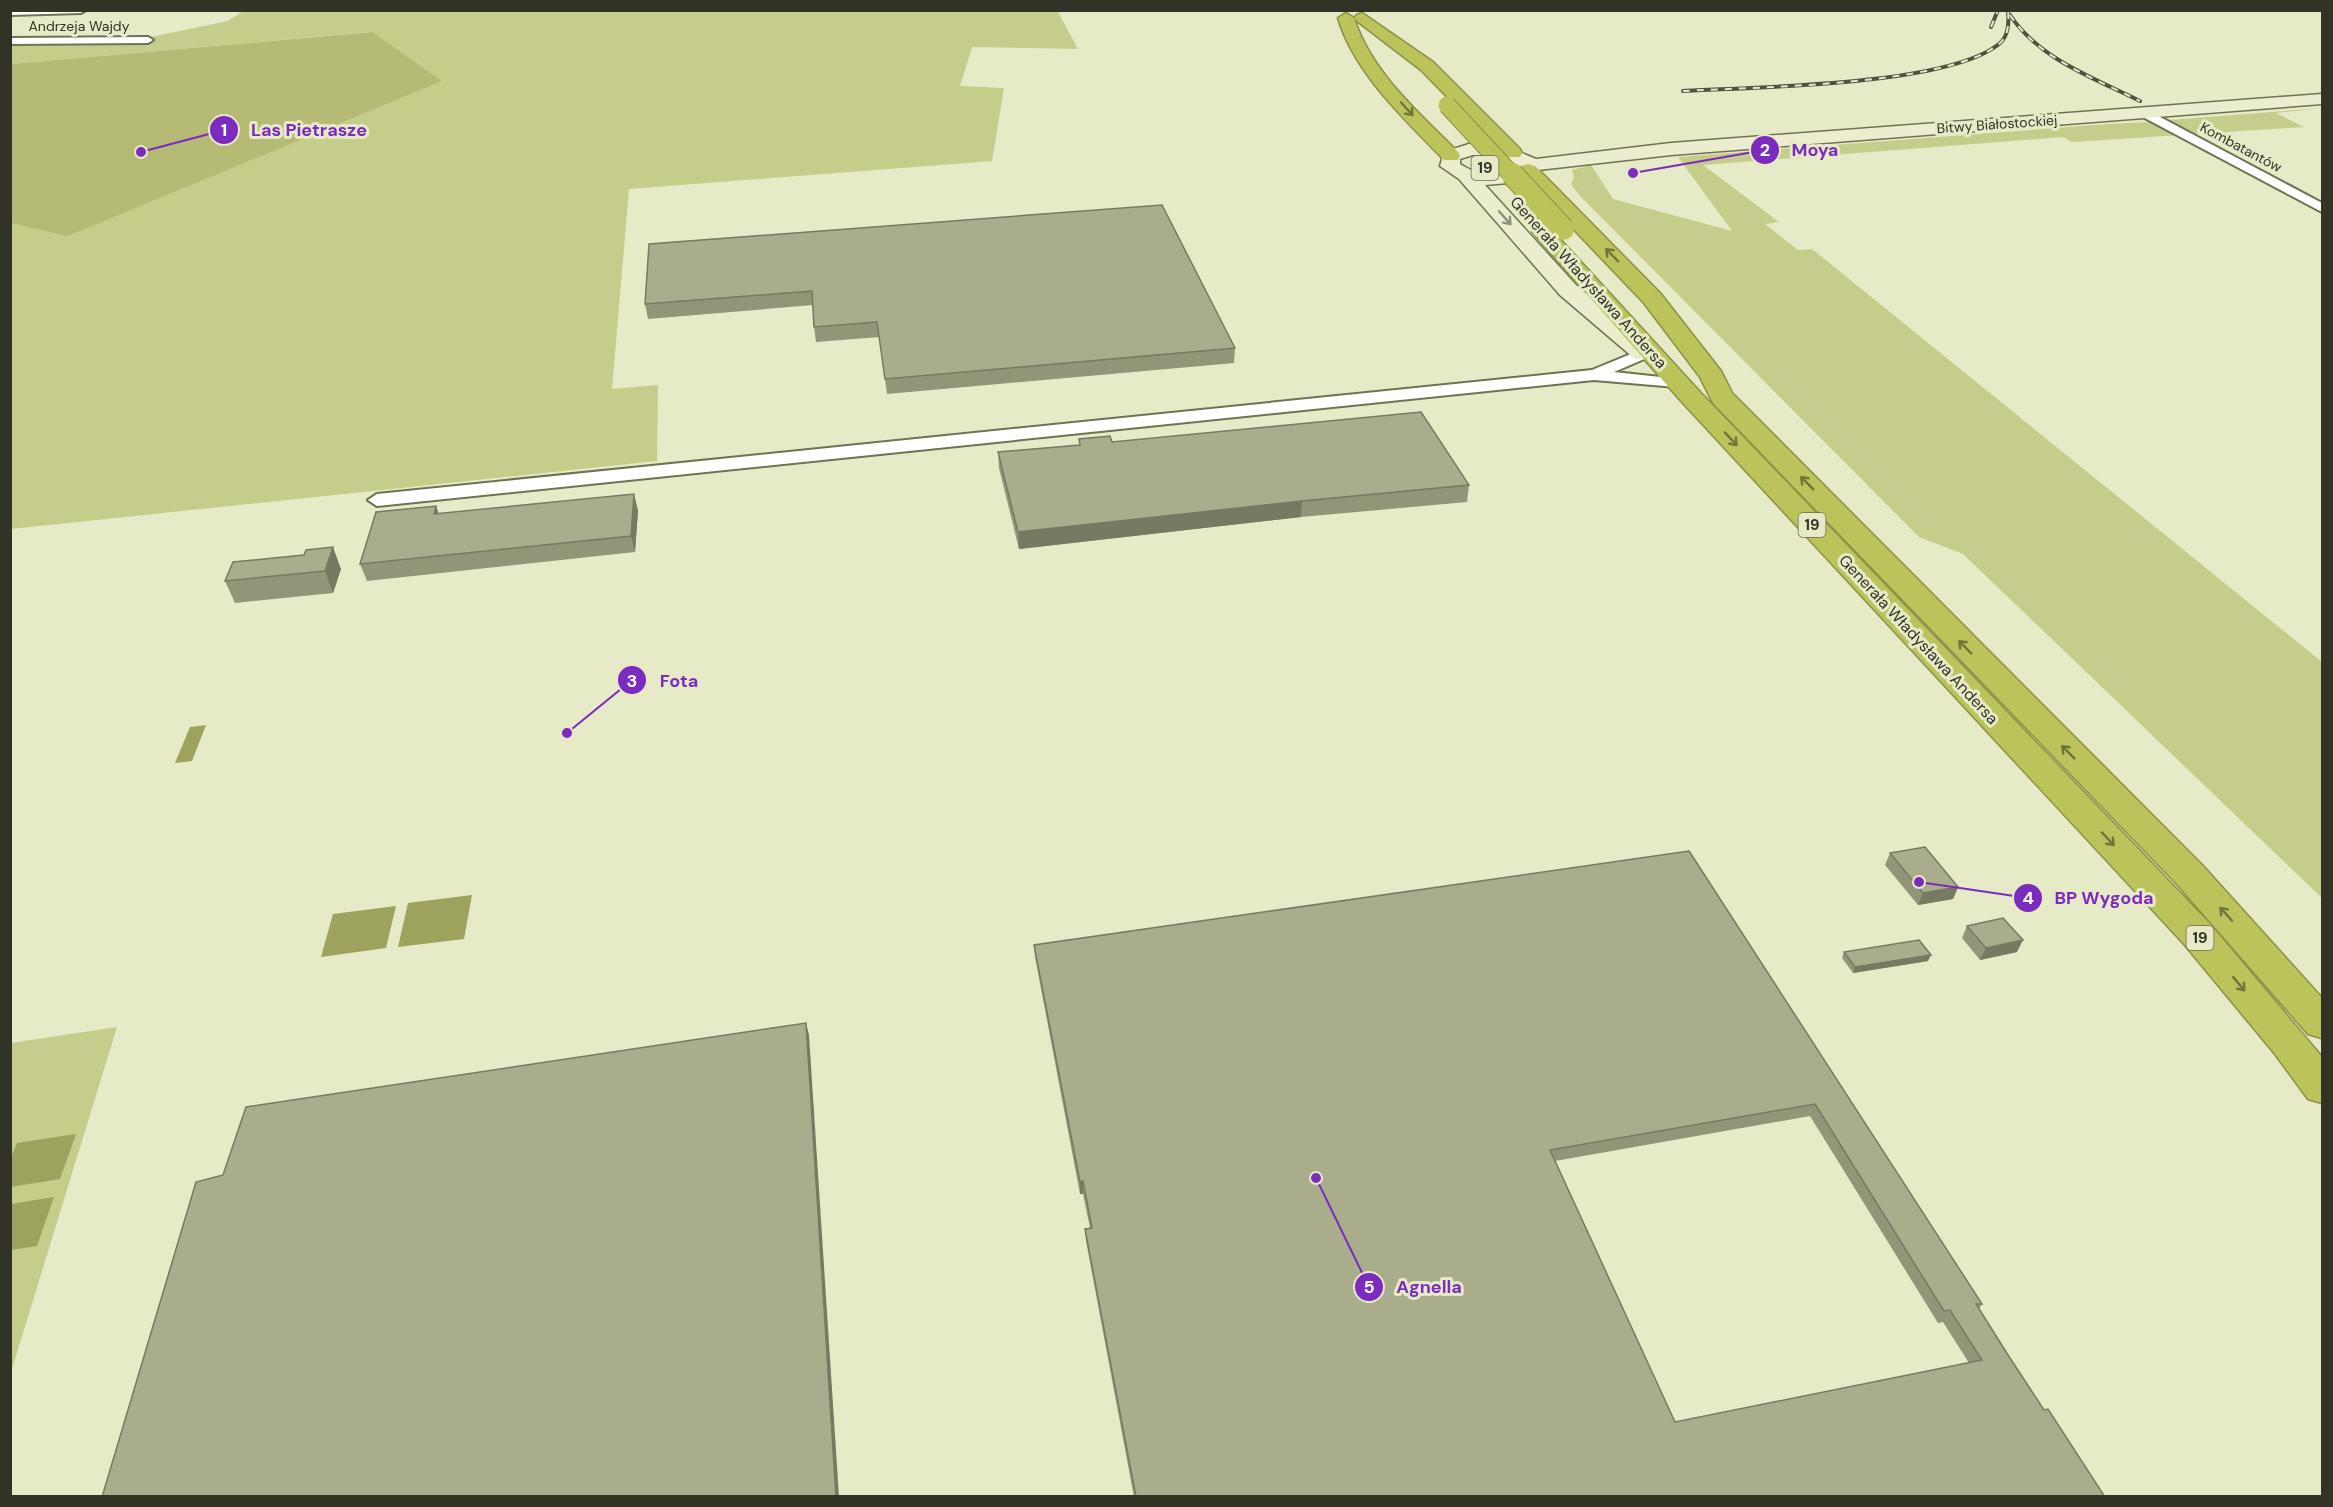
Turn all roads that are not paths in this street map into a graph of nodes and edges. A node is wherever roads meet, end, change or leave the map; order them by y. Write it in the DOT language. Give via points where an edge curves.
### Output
graph roads {
  1 [pos="81,10"];
  2 [pos="10,12"];
  3 [pos="1351,14"];
  4 [pos="148,40"];
  5 [pos="10,41"];
  6 [pos="1391,66"];
  7 [pos="2322,99"];
  8 [pos="2145,113"];
  9 [pos="1451,156"];
  10 [pos="1524,161"];
  11 [pos="1466,175"];
  12 [pos="2322,208"];
  13 [pos="1553,230"];
  14 [pos="1643,354"];
  15 [pos="1594,375"];
  16 [pos="1681,390"];
  17 [pos="1722,398"];
  18 [pos="377,500"];
  19 [pos="2322,1023"];
  20 [pos="2322,1087"];
  1 -- 2 [label="street"];
  3 -- 6 [label="highway"];
  3 -- 9 [label="highway, one-way" via="1348,28 1369,65"];
  3 -- 10 [label="highway" via="1427,66"];
  3 -- 13 [label="highway, Generała Władysława Andersa / 19"];
  4 -- 5 [label="street, Andrzeja Wajdy"];
  7 -- 8 [label="street, Bitwy Białostockiej"];
  8 -- 10 [label="street, Bitwy Białostockiej"];
  8 -- 12 [label="street, Kombatantów"];
  9 -- 10 [label="street" via="1482,149"];
  9 -- 11 [label="street" via="1450,166"];
  10 -- 11 [label="street" via="1518,176"];
  17 -- 10 [label="highway, one-way" via="1712,375 1652,298"];
  11 -- 14 [label="street, one-way" via="1568,290"];
  13 -- 16 [label="highway, Generała Władysława Andersa / 19"];
  13 -- 17 [label="highway, Generała Władysława Andersa / 19"];
  14 -- 15 [label="street"];
  14 -- 16 [label="highway"];
  15 -- 16 [label="street"];
  15 -- 18 [label="street"];
  16 -- 20 [label="highway, Generała Władysława Andersa / 19, one-way" via="2197,934"];
  19 -- 17 [label="highway, Generała Władysława Andersa / 19, one-way" via="2190,875"];
}
